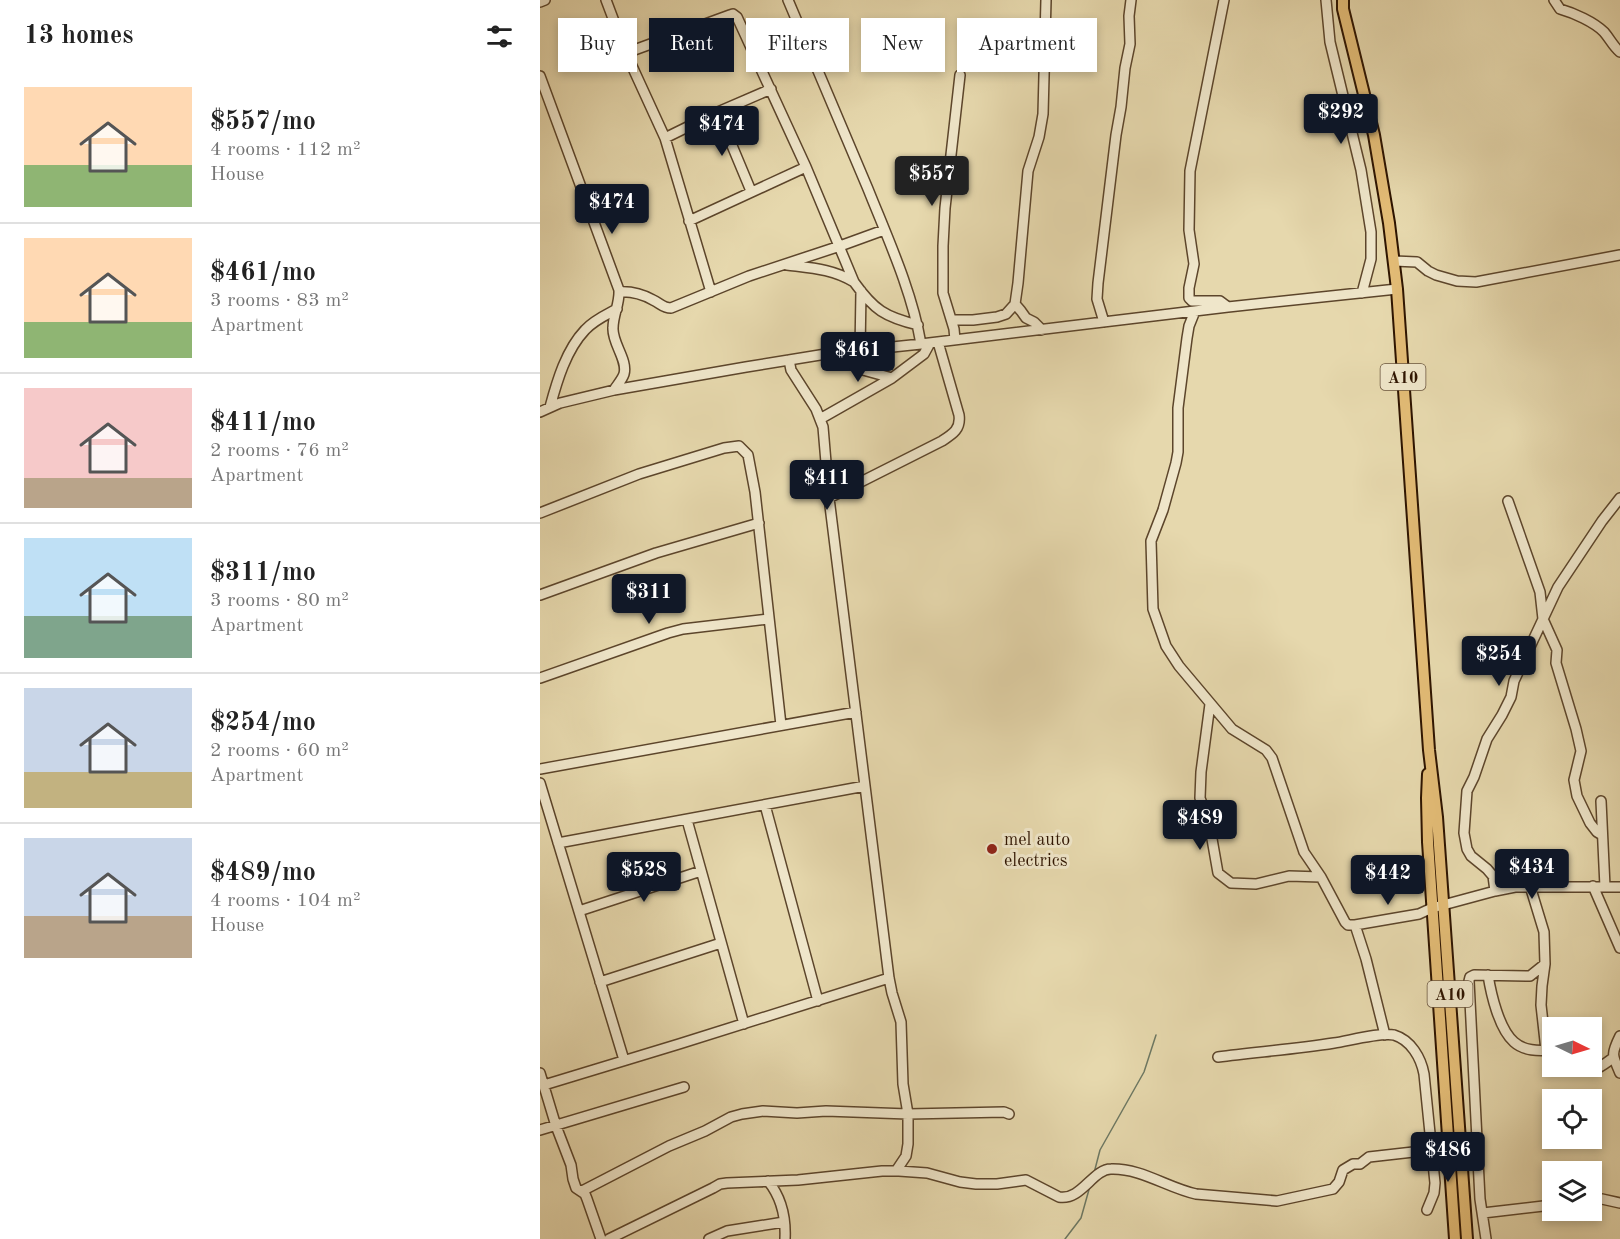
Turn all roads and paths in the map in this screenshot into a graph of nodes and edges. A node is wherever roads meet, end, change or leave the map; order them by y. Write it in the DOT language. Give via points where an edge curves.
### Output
graph roads {
  1 [pos="545,0"];
  2 [pos="606,0"];
  3 [pos="788,0"];
  4 [pos="1046,0"];
  5 [pos="1131,0"];
  6 [pos="1224,0"];
  7 [pos="1326,0"];
  8 [pos="1554,0"];
  9 [pos="540,2"];
  10 [pos="1342,3"];
  11 [pos="613,18"];
  12 [pos="637,50"];
  13 [pos="1620,52"];
  14 [pos="634,72"];
  15 [pos="960,75"];
  16 [pos="540,76"];
  17 [pos="771,89"];
  18 [pos="718,112"];
  19 [pos="665,138"];
  20 [pos="806,166"];
  21 [pos="751,191"];
  22 [pos="689,221"];
  23 [pos="884,230"];
  24 [pos="840,246"];
  25 [pos="1620,255"];
  26 [pos="1394,261"];
  27 [pos="783,264"];
  28 [pos="854,282"];
  29 [pos="1396,289"];
  30 [pos="861,291"];
  31 [pos="619,292"];
  32 [pos="711,292"];
  33 [pos="1362,293"];
  34 [pos="1015,304"];
  35 [pos="1228,307"];
  36 [pos="617,309"];
  37 [pos="1195,311"];
  38 [pos="952,320"];
  39 [pos="1104,322"];
  40 [pos="918,326"];
  41 [pos="1042,330"];
  42 [pos="955,340"];
  43 [pos="930,343"];
  44 [pos="860,351"];
  45 [pos="843,353"];
  46 [pos="789,360"];
  47 [pos="892,378"];
  48 [pos="614,390"];
  49 [pos="550,407"];
  50 [pos="540,412"];
  51 [pos="820,419"];
  52 [pos="828,498"];
  53 [pos="1620,498"];
  54 [pos="1508,501"];
  55 [pos="540,513"];
  56 [pos="759,523"];
  57 [pos="540,595"];
  58 [pos="769,619"];
  59 [pos="1543,619"];
  60 [pos="540,678"];
  61 [pos="1210,704"];
  62 [pos="856,712"];
  63 [pos="782,725"];
  64 [pos="1429,750"];
  65 [pos="540,769"];
  66 [pos="540,783"];
  67 [pos="865,786"];
  68 [pos="1601,801"];
  69 [pos="765,805"];
  70 [pos="687,820"];
  71 [pos="1602,835"];
  72 [pos="558,843"];
  73 [pos="701,871"];
  74 [pos="1321,877"];
  75 [pos="1530,886"];
  76 [pos="1593,886"];
  77 [pos="1605,887"];
  78 [pos="1620,887"];
  79 [pos="1494,891"];
  80 [pos="1444,905"];
  81 [pos="1432,908"];
  82 [pos="579,911"];
  83 [pos="1354,925"];
  84 [pos="721,943"];
  85 [pos="1620,948"];
  86 [pos="1545,964"];
  87 [pos="1488,975"];
  88 [pos="890,978"];
  89 [pos="600,982"];
  90 [pos="819,1000"];
  91 [pos="1543,1017"];
  92 [pos="744,1024"];
  93 [pos="1385,1035"];
  94 [pos="1620,1036"];
  95 [pos="1542,1050"];
  96 [pos="1218,1057"];
  97 [pos="1613,1058"];
  98 [pos="624,1060"];
  99 [pos="1602,1065"];
  100 [pos="540,1073"];
  101 [pos="1620,1073"];
  102 [pos="544,1085"];
  103 [pos="684,1087"];
  104 [pos="908,1114"];
  105 [pos="1009,1114"];
  106 [pos="556,1126"];
  107 [pos="540,1130"];
  108 [pos="1431,1150"];
  109 [pos="896,1171"];
  110 [pos="768,1181"];
  111 [pos="582,1191"];
  112 [pos="1602,1199"];
  113 [pos="1620,1203"];
  114 [pos="1542,1206"];
  115 [pos="1427,1210"];
  116 [pos="1483,1213"];
  117 [pos="784,1222"];
  118 [pos="601,1239"];
  119 [pos="609,1239"];
  120 [pos="709,1239"];
  121 [pos="785,1239"];
  122 [pos="1455,1239"];
  123 [pos="1467,1239"];
  124 [pos="1486,1239"];
  1 -- 9 [label="street"];
  2 -- 11 [label="street"];
  3 -- 23 [label="street"];
  4 -- 34 [label="street" via="1043,114 1028,171"];
  5 -- 39 [label="street" via="1130,44 1098,283"];
  6 -- 35 [label="street" via="1190,171 1194,264 1189,298 1220,301"];
  7 -- 33 [label="street" via="1330,42 1361,170 1371,232 1371,259"];
  8 -- 13 [label="street" via="1560,9 1602,31"];
  10 -- 26 [label="main road, A10" via="1374,135"];
  12 -- 17 [label="street" via="733,14 739,18"];
  14 -- 19 [label="street"];
  15 -- 38 [label="street" via="943,246 943,293"];
  16 -- 31 [label="street"];
  17 -- 18 [label="street"];
  17 -- 20 [label="street"];
  18 -- 19 [label="street"];
  18 -- 21 [label="street"];
  19 -- 22 [label="street"];
  20 -- 21 [label="street"];
  20 -- 24 [label="street"];
  21 -- 22 [label="street"];
  22 -- 32 [label="street"];
  23 -- 24 [label="street"];
  23 -- 40 [label="street"];
  24 -- 27 [label="street"];
  24 -- 28 [label="street"];
  25 -- 26 [label="street" via="1476,282 1442,277 1418,262"];
  26 -- 29 [label="main road, A10"];
  27 -- 28 [label="street" via="826,270"];
  27 -- 32 [label="street"];
  28 -- 30 [label="street"];
  29 -- 33 [label="street"];
  29 -- 64 [label="main road, A10"];
  30 -- 40 [label="street" via="880,312"];
  30 -- 44 [label="street"];
  31 -- 32 [label="street" via="640,294 667,308"];
  31 -- 36 [label="street"];
  33 -- 35 [label="street"];
  34 -- 38 [label="street" via="997,317"];
  34 -- 41 [label="street"];
  35 -- 37 [label="street"];
  36 -- 48 [label="street" via="613,333 625,372"];
  36 -- 49 [label="street" via="584,331 562,368"];
  37 -- 39 [label="street"];
  37 -- 61 [label="street" via="1185,348 1176,463 1151,542 1153,601 1155,619 1166,646"];
  38 -- 42 [label="street"];
  39 -- 41 [label="street"];
  40 -- 43 [label="street"];
  41 -- 42 [label="street"];
  42 -- 43 [label="street"];
  43 -- 44 [label="street"];
  43 -- 47 [label="street" via="924,354"];
  43 -- 52 [label="street" via="959,415 957,430"];
  44 -- 45 [label="street"];
  45 -- 46 [label="street"];
  45 -- 47 [label="street" via="858,368"];
  46 -- 48 [label="street"];
  46 -- 51 [label="street" via="794,377"];
  47 -- 51 [label="street"];
  48 -- 49 [label="street"];
  49 -- 50 [label="street"];
  51 -- 52 [label="street"];
  52 -- 62 [label="street"];
  53 -- 59 [label="street" via="1558,587"];
  54 -- 59 [label="street" via="1539,592"];
  55 -- 56 [label="street" via="639,474 739,446 748,455"];
  56 -- 57 [label="street"];
  56 -- 58 [label="street"];
  58 -- 60 [label="street" via="682,629"];
  58 -- 63 [label="street"];
  59 -- 71 [label="street" via="1557,650 1556,663 1581,751 1574,780 1577,796 1590,823"];
  59 -- 79 [label="street" via="1514,681 1511,697 1486,739 1467,791 1467,849 1492,876"];
  61 -- 74 [label="street" via="1232,729 1272,758 1304,852"];
  61 -- 74 [label="street" via="1200,798 1209,822 1218,873 1232,882 1256,884 1289,876"];
  62 -- 63 [label="street"];
  62 -- 67 [label="street"];
  63 -- 65 [label="street"];
  64 -- 80 [label="main road, A10"];
  64 -- 81 [label="main road, A10"];
  66 -- 72 [label="street"];
  67 -- 69 [label="street"];
  67 -- 88 [label="street"];
  68 -- 71 [label="street"];
  69 -- 70 [label="street"];
  69 -- 90 [label="street"];
  70 -- 72 [label="street"];
  70 -- 73 [label="street"];
  71 -- 77 [label="street"];
  72 -- 82 [label="street"];
  73 -- 82 [label="street"];
  73 -- 84 [label="street"];
  74 -- 83 [label="street" via="1345,922"];
  75 -- 76 [label="street"];
  75 -- 79 [label="street"];
  75 -- 86 [label="street" via="1544,932"];
  76 -- 77 [label="street"];
  76 -- 85 [label="street"];
  77 -- 78 [label="street"];
  79 -- 80 [label="street"];
  80 -- 81 [label="street"];
  80 -- 123 [label="main road, A10"];
  81 -- 83 [label="street" via="1419,914"];
  81 -- 122 [label="main road, A10"];
  82 -- 89 [label="street"];
  83 -- 93 [label="street"];
  84 -- 89 [label="street"];
  84 -- 92 [label="street"];
  86 -- 87 [label="street" via="1530,976"];
  86 -- 91 [label="street"];
  87 -- 95 [label="street" via="1492,1000 1509,1036 1528,1049"];
  87 -- 116 [label="street" via="1472,976 1468,983"];
  88 -- 90 [label="street"];
  88 -- 104 [label="street" via="901,1022"];
  89 -- 98 [label="street"];
  90 -- 92 [label="street"];
  92 -- 98 [label="street"];
  93 -- 96 [label="street"];
  93 -- 108 [label="street" via="1401,1038 1422,1066"];
  94 -- 97 [label="street"];
  97 -- 99 [label="street"];
  97 -- 101 [label="street"];
  98 -- 102 [label="street"];
  100 -- 102 [label="street"];
  102 -- 106 [label="street"];
  103 -- 106 [label="street"];
  104 -- 105 [label="street"];
  104 -- 109 [label="street" via="906,1156"];
  104 -- 111 [label="street" via="763,1112 730,1117"];
  106 -- 107 [label="street"];
  106 -- 111 [label="street" via="576,1188"];
  108 -- 109 [label="street" via="1369,1157 1343,1170 1333,1189 1277,1201 1186,1192 1110,1168 1064,1198 1026,1180 976,1184"];
  108 -- 115 [label="street" via="1435,1183"];
  109 -- 110 [label="street"];
  110 -- 117 [label="street" via="778,1196"];
  110 -- 119 [label="street" via="720,1184"];
  111 -- 118 [label="street"];
  112 -- 113 [label="street"];
  114 -- 116 [label="street"];
  116 -- 124 [label="street"];
  117 -- 120 [label="street" via="727,1231"];
  117 -- 121 [label="street"];
}
